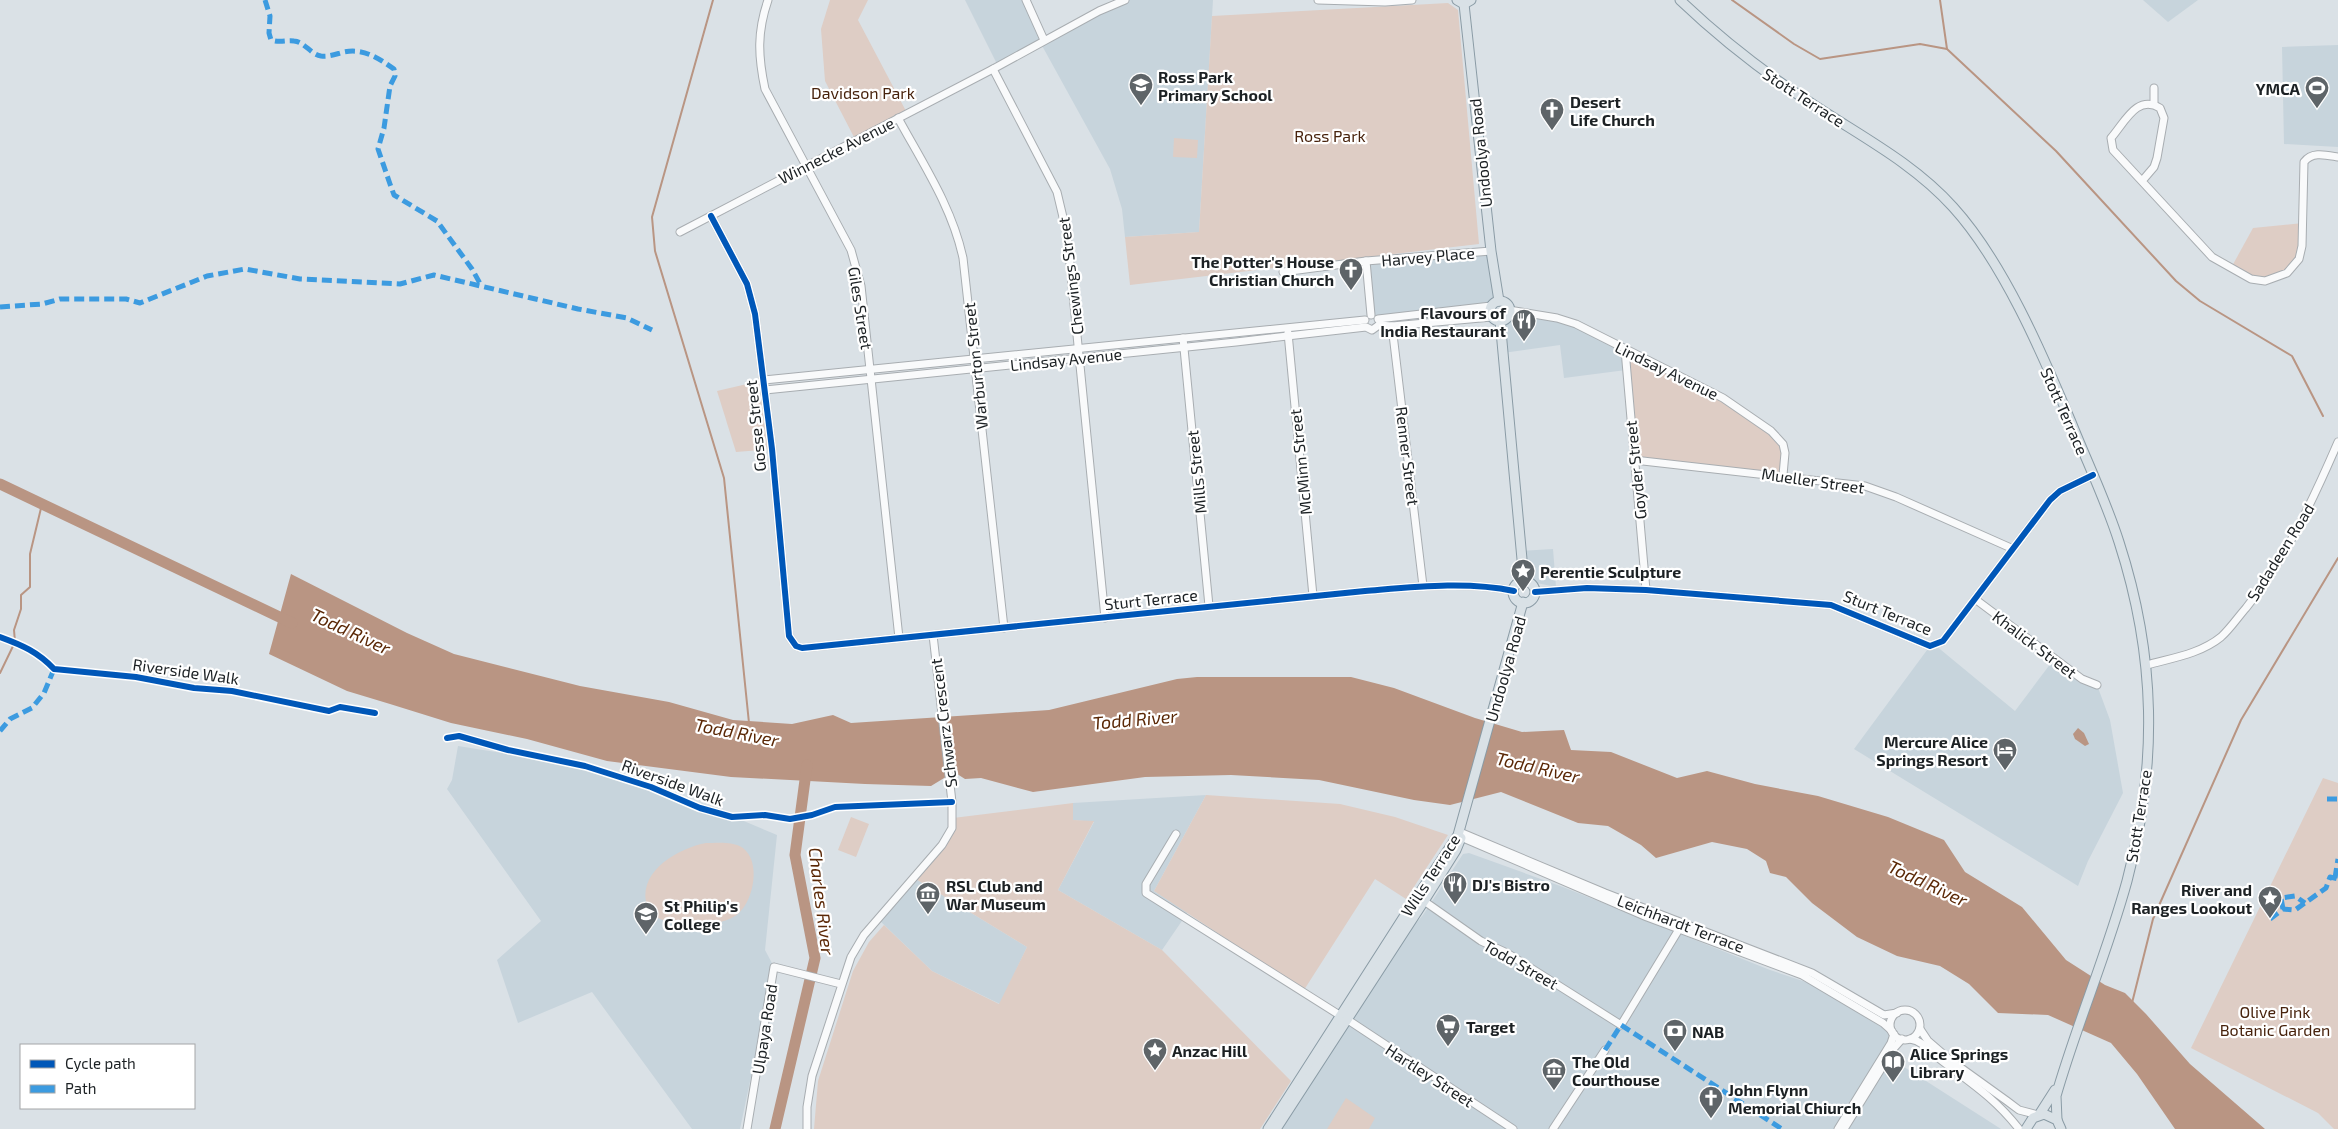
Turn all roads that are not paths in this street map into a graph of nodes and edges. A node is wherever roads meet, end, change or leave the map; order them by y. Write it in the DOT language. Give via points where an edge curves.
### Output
graph roads {
  1 [pos="768,0"];
  2 [pos="1026,0"];
  3 [pos="1125,0"];
  4 [pos="1318,0"];
  5 [pos="1329,0"];
  6 [pos="1412,0"];
  7 [pos="1680,0"];
  8 [pos="1464,1"];
  9 [pos="1044,40"];
  10 [pos="993,69"];
  11 [pos="2154,88"];
  12 [pos="2154,104"];
  13 [pos="898,118"];
  14 [pos="2338,157"];
  15 [pos="806,165"];
  16 [pos="2142,181"];
  17 [pos="711,216"];
  18 [pos="680,232"];
  19 [pos="1491,251"];
  20 [pos="1366,261"];
  21 [pos="1283,272"];
  22 [pos="1495,303"];
  23 [pos="1509,310"];
  24 [pos="1496,319"];
  25 [pos="1367,321"];
  26 [pos="1378,322"];
  27 [pos="1392,326"];
  28 [pos="1288,328"];
  29 [pos="1288,337"];
  30 [pos="1183,338"];
  31 [pos="1078,347"];
  32 [pos="1184,348"];
  33 [pos="1625,350"];
  34 [pos="1080,357"];
  35 [pos="974,358"];
  36 [pos="870,369"];
  37 [pos="975,369"];
  38 [pos="764,380"];
  39 [pos="870,380"];
  40 [pos="765,390"];
  41 [pos="2338,442"];
  42 [pos="1634,460"];
  43 [pos="1783,475"];
  44 [pos="2093,476"];
  45 [pos="2012,548"];
  46 [pos="1524,581"];
  47 [pos="1423,586"];
  48 [pos="1646,590"];
  49 [pos="1514,591"];
  50 [pos="1535,592"];
  51 [pos="1313,596"];
  52 [pos="1975,599"];
  53 [pos="1523,602"];
  54 [pos="1209,606"];
  55 [pos="1105,618"];
  56 [pos="1004,628"];
  57 [pos="933,635"];
  58 [pos="899,638"];
  59 [pos="792,643"];
  60 [pos="2147,665"];
  61 [pos="2098,685"];
  62 [pos="1461,832"];
  63 [pos="1176,834"];
  64 [pos="1420,899"];
  65 [pos="1680,927"];
  66 [pos="841,984"];
  67 [pos="1897,1013"];
  68 [pos="1344,1018"];
  69 [pos="1920,1030"];
  70 [pos="1893,1032"];
  71 [pos="1906,1039"];
  72 [pos="1604,1050"];
  73 [pos="2060,1082"];
  74 [pos="2038,1115"];
  75 [pos="2059,1124"];
  76 [pos="747,1129"];
  77 [pos="807,1129"];
  78 [pos="1268,1129"];
  79 [pos="1276,1129"];
  80 [pos="1513,1129"];
  81 [pos="1553,1129"];
  82 [pos="1838,1129"];
  83 [pos="1844,1129"];
  84 [pos="2018,1129"];
  85 [pos="2026,1129"];
  86 [pos="2066,1129"];
  1 -- 15 [label="street, Giles Street" via="760,23 759,43 765,89"];
  2 -- 9 [label="street"];
  3 -- 9 [label="street, Winnecke Avenue"];
  4 -- 5 [label="street"];
  5 -- 6 [label="street"];
  7 -- 44 [label="main road, Stott Terrace" via="1750,61 1895,156 1953,207 1988,254 2017,305"];
  8 -- 19 [label="main road, Undoolya Road"];
  9 -- 10 [label="street, Winnecke Avenue"];
  10 -- 13 [label="street, Winnecke Avenue"];
  10 -- 31 [label="street, Chewings Street" via="1060,201 1067,234"];
  11 -- 12 [label="street"];
  12 -- 16 [label="street" via="2160,108 2164,118 2154,167"];
  12 -- 16 [label="street" via="2138,105 2111,138 2112,150"];
  13 -- 15 [label="street, Winnecke Avenue"];
  13 -- 35 [label="street, Warburton Street" via="949,211 958,236"];
  14 -- 16 [label="street" via="2314,154 2304,162 2299,259 2287,272 2266,281 2251,279 2212,257"];
  15 -- 17 [label="street, Winnecke Avenue"];
  15 -- 36 [label="street, Giles Street" via="851,250 861,286"];
  17 -- 18 [label="street, Winnecke Avenue"];
  17 -- 38 [label="street, Gosse Street" via="747,284 755,314"];
  19 -- 20 [label="street, Harvey Place"];
  19 -- 22 [label="main road, Undoolya Road"];
  20 -- 21 [label="street, Harvey Place"];
  20 -- 25 [label="street, Harvey Place"];
  22 -- 23 [label="main road" via="1505,303"];
  22 -- 24 [label="main road" via="1490,311"];
  22 -- 26 [label="street"];
  23 -- 24 [label="main road" via="1506,318"];
  23 -- 33 [label="street, Lindsay Avenue" via="1576,324"];
  24 -- 27 [label="street"];
  24 -- 46 [label="main road"];
  25 -- 26 [label="street"];
  25 -- 26 [label="street" via="1372,330"];
  25 -- 28 [label="street, Lindsay Avenue"];
  25 -- 29 [label="street, Lindsay Avenue"];
  26 -- 27 [label="street"];
  27 -- 47 [label="street, Renner Street"];
  28 -- 29 [label="street, McMinn Street"];
  28 -- 30 [label="street, Lindsay Avenue"];
  29 -- 32 [label="street, Lindsay Avenue"];
  29 -- 51 [label="street, McMinn Street"];
  30 -- 31 [label="street, Lindsay Avenue"];
  30 -- 32 [label="street, Mills Street"];
  31 -- 34 [label="street, Chewings Street"];
  31 -- 35 [label="street, Lindsay Avenue"];
  32 -- 34 [label="street, Lindsay Avenue"];
  32 -- 54 [label="street, Mills Street"];
  33 -- 42 [label="street, Goyder Street"];
  33 -- 43 [label="street, Lindsay Avenue" via="1723,398 1771,431 1783,444"];
  34 -- 37 [label="street, Lindsay Avenue"];
  34 -- 55 [label="street, Chewings Street"];
  35 -- 36 [label="street, Lindsay Avenue"];
  35 -- 37 [label="street, Warburton Street"];
  36 -- 38 [label="street, Lindsay Avenue"];
  36 -- 39 [label="street, Giles Street"];
  37 -- 39 [label="street, Lindsay Avenue"];
  37 -- 56 [label="street, Warburton Street"];
  38 -- 40 [label="street, Gosse Street"];
  39 -- 40 [label="street, Lindsay Avenue"];
  39 -- 58 [label="street, Giles Street"];
  40 -- 59 [label="street, Gosse Street"];
  41 -- 60 [label="street, Sadadeen Road" via="2296,532 2261,588 2222,636 2195,652"];
  42 -- 43 [label="street, Mueller Street"];
  42 -- 48 [label="street, Goyder Street"];
  43 -- 45 [label="street, Mueller Street" via="1865,486"];
  44 -- 45 [label="street, Sturt Terrace" via="2060,491"];
  44 -- 60 [label="main road, Stott Terrace" via="2130,578"];
  45 -- 52 [label="street, Sturt Terrace"];
  46 -- 49 [label="main road" via="1516,585"];
  46 -- 50 [label="main road" via="1533,585"];
  47 -- 49 [label="street, Sturt Terrace"];
  47 -- 51 [label="street, Sturt Terrace"];
  48 -- 50 [label="street, Sturt Terrace" via="1587,588"];
  48 -- 52 [label="street, Sturt Terrace" via="1831,605 1930,646 1942,641"];
  49 -- 53 [label="main road" via="1517,600"];
  50 -- 53 [label="main road" via="1530,601"];
  51 -- 54 [label="street, Sturt Terrace"];
  52 -- 61 [label="street, Khalick Street" via="2075,674"];
  53 -- 62 [label="main road, Undoolya Road"];
  54 -- 55 [label="street, Sturt Terrace"];
  55 -- 56 [label="street, Sturt Terrace"];
  56 -- 57 [label="street, Sturt Terrace"];
  57 -- 58 [label="street, Sturt Terrace"];
  57 -- 66 [label="street, Schwarz Crescent" via="952,802 952,828 942,845 864,935"];
  58 -- 59 [label="street, Sturt Terrace" via="802,648"];
  60 -- 73 [label="main road, Stott Terrace" via="2150,731 2142,815 2126,884"];
  62 -- 64 [label="main road, Wills Terrace" via="1456,850"];
  62 -- 65 [label="street, Leichhardt Terrace"];
  63 -- 68 [label="street, Hartley Street" via="1146,884 1146,893"];
  64 -- 65 [label="street, Todd Street" via="1481,941 1507,953 1621,1026"];
  64 -- 68 [label="main road, Wills Terrace" via="1385,959"];
  65 -- 67 [label="street, Leichhardt Terrace" via="1812,973 1884,1015"];
  65 -- 70 [label="street, Leichhardt Terrace" via="1802,975 1884,1023"];
  66 -- 76 [label="street, Ulpaya Road" via="774,967"];
  66 -- 77 [label="street, Schwarz Crescent" via="812,1076"];
  67 -- 69 [label="street" via="1908,1010 1916,1014"];
  67 -- 70 [label="street" via="1892,1019"];
  68 -- 78 [label="main road, Wills Terrace"];
  68 -- 79 [label="main road, Wills Terrace"];
  68 -- 80 [label="street, Hartley Street"];
  69 -- 71 [label="street" via="1916,1036"];
  69 -- 74 [label="street" via="1950,1060 2013,1106"];
  70 -- 71 [label="street"];
  70 -- 82 [label="street" via="1891,1043"];
  71 -- 83 [label="street" via="1894,1048"];
  71 -- 84 [label="street" via="1922,1043 1979,1086"];
  72 -- 81 [label="street"];
  73 -- 74 [label="main road, Stott Terrace"];
  73 -- 75 [label="main road, Stott Terrace" via="2055,1104"];
  74 -- 75 [label="main road" via="2048,1115"];
  74 -- 85 [label="main road, Stott Terrace" via="2029,1121"];
  75 -- 86 [label="street"];
}
